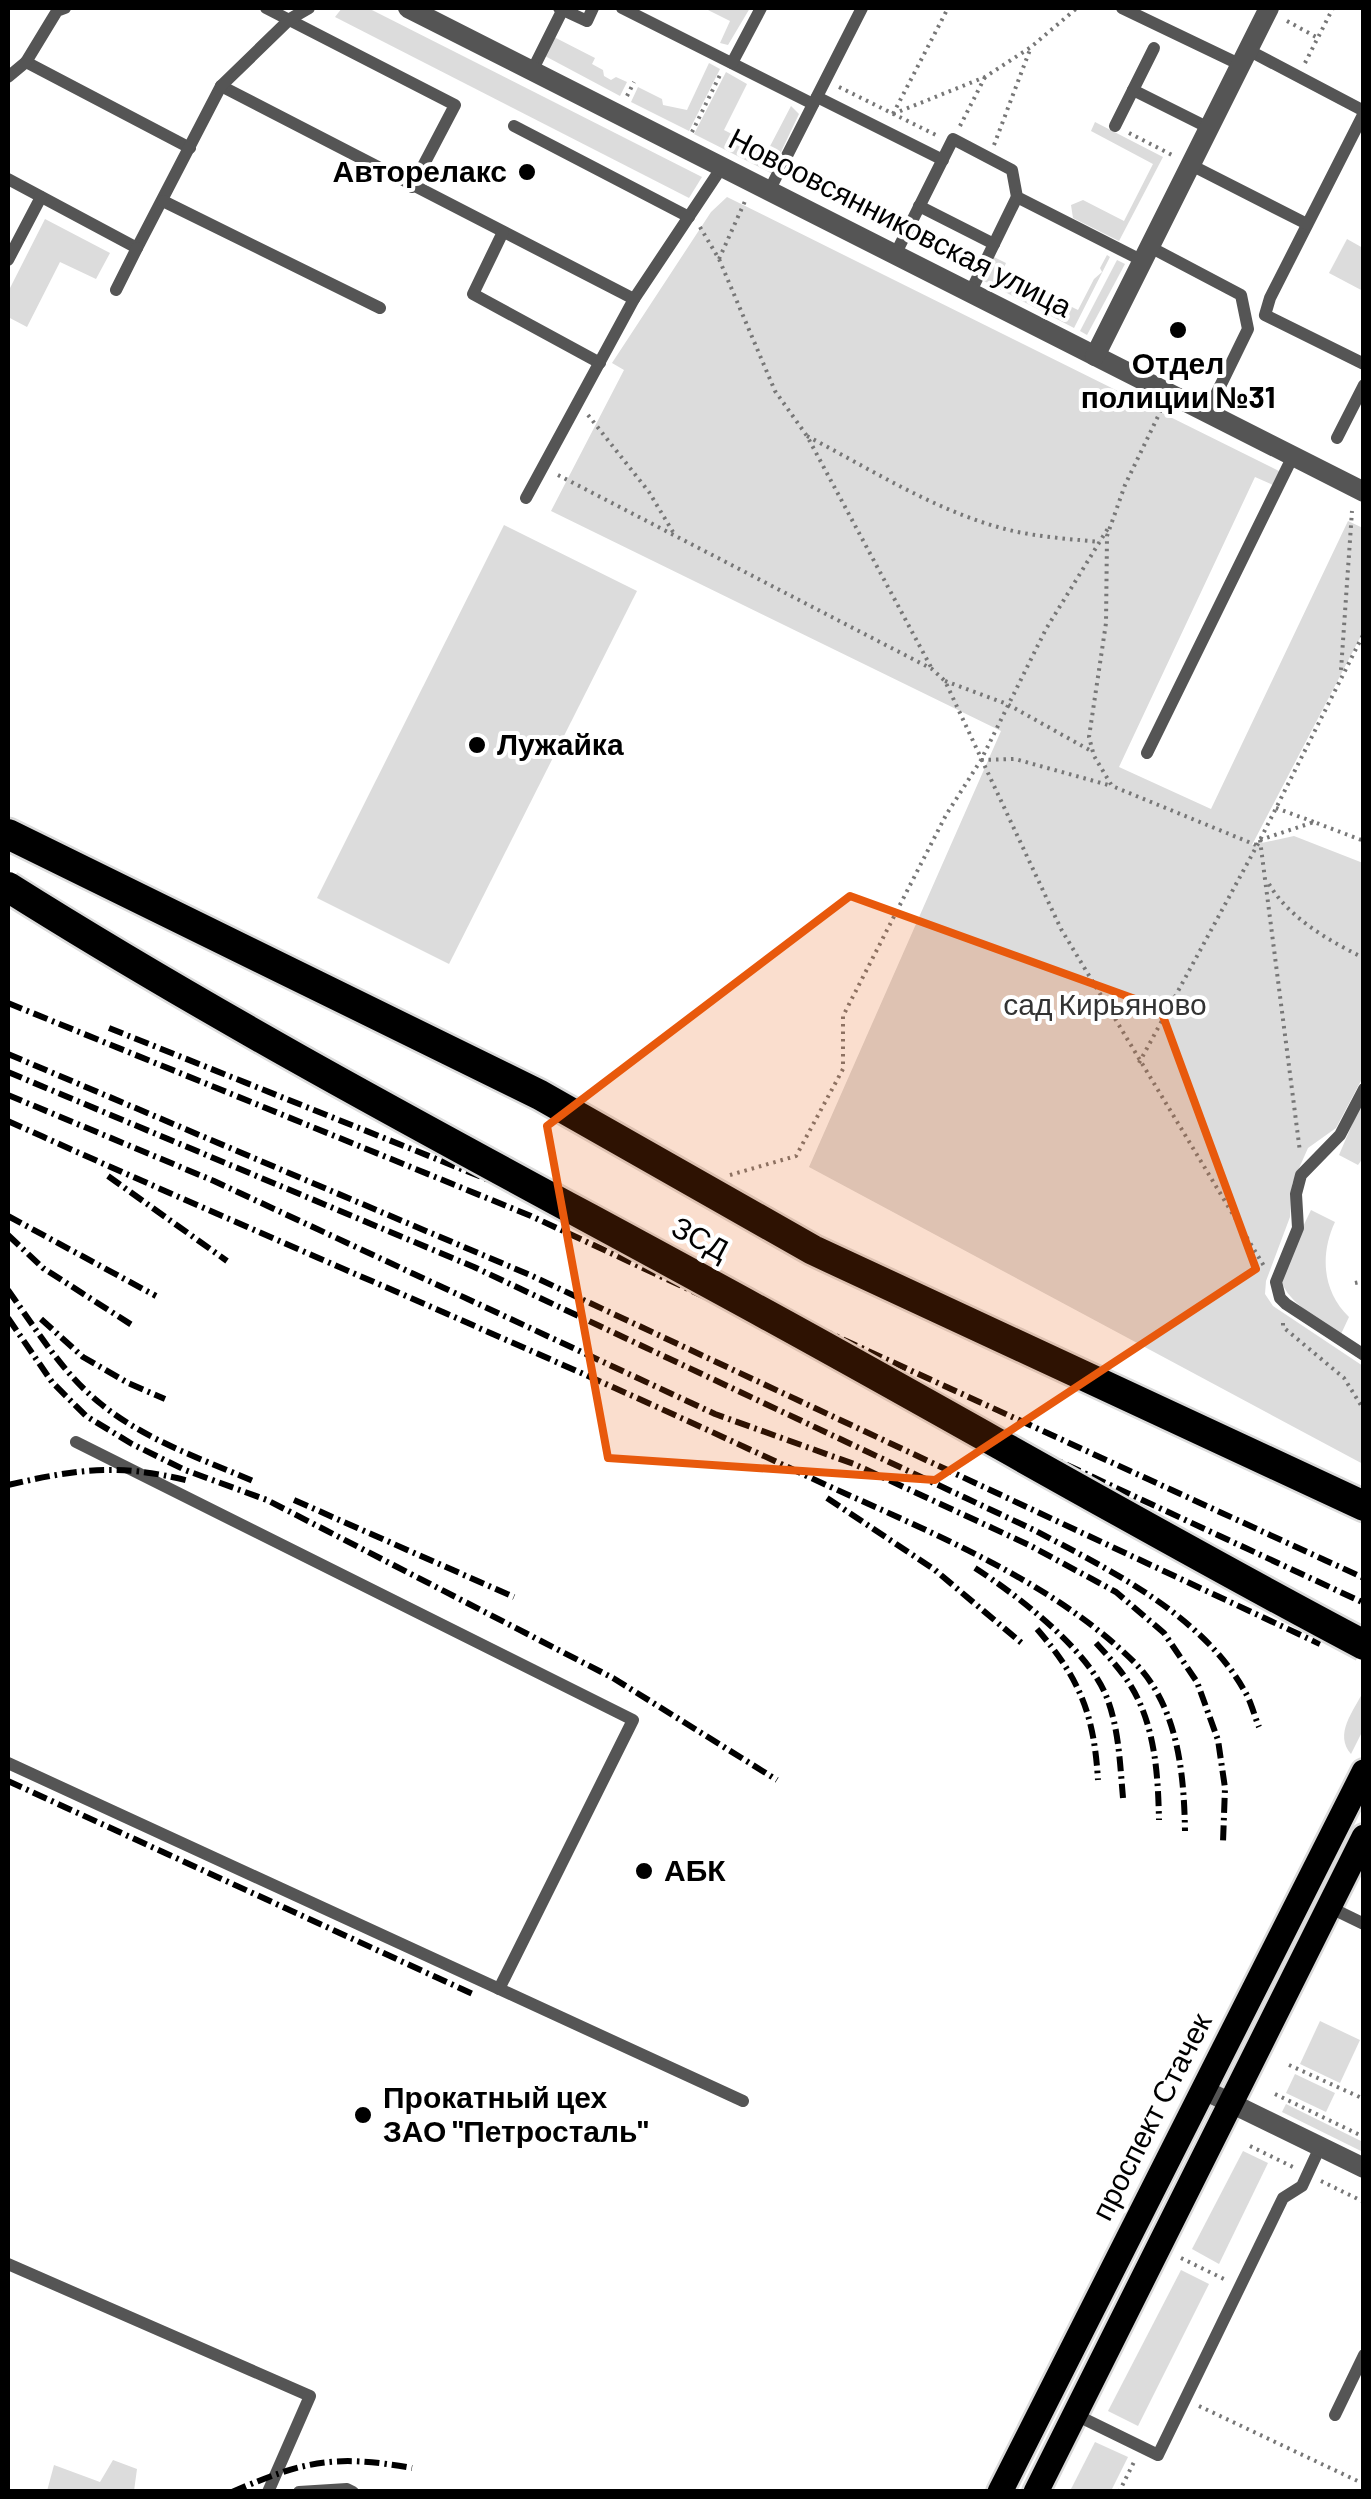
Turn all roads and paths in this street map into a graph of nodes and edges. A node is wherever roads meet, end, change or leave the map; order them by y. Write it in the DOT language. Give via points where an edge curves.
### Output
graph roads {
  1 [pos="266,8"];
  2 [pos="309,8"];
  3 [pos="408,8"];
  4 [pos="561,8"];
  5 [pos="594,8"];
  6 [pos="622,8"];
  7 [pos="659,8"];
  8 [pos="760,8"];
  9 [pos="862,8"];
  10 [pos="948,8"];
  11 [pos="1077,8"];
  12 [pos="1124,8"];
  13 [pos="1332,8"];
  14 [pos="59,9"];
  15 [pos="1152,14"];
  16 [pos="1277,14"];
  17 [pos="290,20"];
  18 [pos="651,22"];
  19 [pos="1118,25"];
  20 [pos="1318,38"];
  21 [pos="1031,47"];
  22 [pos="1154,48"];
  23 [pos="1245,58"];
  24 [pos="26,62"];
  25 [pos="732,63"];
  26 [pos="532,71"];
  27 [pos="8,77"];
  28 [pos="985,77"];
  29 [pos="1299,77"];
  30 [pos="825,80"];
  31 [pos="634,82"];
  32 [pos="221,86"];
  33 [pos="1133,90"];
  34 [pos="815,100"];
  35 [pos="624,103"];
  36 [pos="1364,112"];
  37 [pos="893,114"];
  38 [pos="514,126"];
  39 [pos="1115,126"];
  40 [pos="1209,128"];
  41 [pos="690,136"];
  42 [pos="952,141"];
  43 [pos="190,148"];
  44 [pos="989,158"];
  45 [pos="942,160"];
  46 [pos="1183,160"];
  47 [pos="722,166"];
  48 [pos="8,179"];
  49 [pos="412,187"];
  50 [pos="769,190"];
  51 [pos="748,196"];
  52 [pos="41,197"];
  53 [pos="1017,197"];
  54 [pos="163,201"];
  55 [pos="919,206"];
  56 [pos="689,217"];
  57 [pos="1307,224"];
  58 [pos="503,232"];
  59 [pos="994,244"];
  60 [pos="137,248"];
  61 [pos="1146,254"];
  62 [pos="896,255"];
  63 [pos="719,258"];
  64 [pos="8,260"];
  65 [pos="116,290"];
  66 [pos="970,293"];
  67 [pos="634,299"];
  68 [pos="380,308"];
  69 [pos="1095,356"];
  70 [pos="600,364"];
  71 [pos="1364,364"];
  72 [pos="1364,385"];
  73 [pos="578,403"];
  74 [pos="1163,406"];
  75 [pos="1207,412"];
  76 [pos="807,436"];
  77 [pos="1338,438"];
  78 [pos="1294,456"];
  79 [pos="542,467"];
  80 [pos="1357,497"];
  81 [pos="526,498"];
  82 [pos="1110,525"];
  83 [pos="674,534"];
  84 [pos="1098,542"];
  85 [pos="1106,543"];
  86 [pos="1364,633"];
  87 [pos="932,669"];
  88 [pos="1341,674"];
  89 [pos="945,681"];
  90 [pos="1007,704"];
  91 [pos="1093,752"];
  92 [pos="1147,752"];
  93 [pos="981,760"];
  94 [pos="1112,786"];
  95 [pos="1276,807"];
  96 [pos="1314,822"];
  97 [pos="8,834"];
  98 [pos="1364,841"];
  99 [pos="1258,842"];
  100 [pos="1266,880"];
  101 [pos="8,886"];
  102 [pos="1364,958"];
  103 [pos="1140,1063"];
  104 [pos="1364,1089"];
  105 [pos="1302,1173"];
  106 [pos="728,1176"];
  107 [pos="1364,1281"];
  108 [pos="1276,1282"];
  109 [pos="1354,1283"];
  110 [pos="1280,1298"];
  111 [pos="1364,1356"];
  112 [pos="1364,1410"];
  113 [pos="76,1442"];
  114 [pos="1364,1506"];
  115 [pos="1364,1645"];
  116 [pos="8,1763"];
  117 [pos="1364,1772"];
  118 [pos="1364,1837"];
  119 [pos="1329,1908"];
  120 [pos="1364,1924"];
  121 [pos="499,1988"];
  122 [pos="1289,2065"];
  123 [pos="1202,2089"];
  124 [pos="1276,2094"];
  125 [pos="1364,2099"];
  126 [pos="744,2101"];
  127 [pos="1231,2104"];
  128 [pos="1364,2137"];
  129 [pos="1320,2147"];
  130 [pos="1364,2168"];
  131 [pos="1181,2258"];
  132 [pos="8,2264"];
  133 [pos="1240,2287"];
  134 [pos="1364,2356"];
  135 [pos="1359,2374"];
  136 [pos="1185,2400"];
  137 [pos="1074,2414"];
  138 [pos="1335,2415"];
  139 [pos="1142,2448"];
  140 [pos="1364,2484"];
  141 [pos="268,2492"];
  142 [pos="299,2492"];
  143 [pos="354,2492"];
  144 [pos="1000,2492"];
  145 [pos="1036,2492"];
  146 [pos="1119,2492"];
  1 -- 17 [label="lane"];
  2 -- 17 [label="lane"];
  3 -- 26 [label="street, Новоовсянниковская улица"];
  4 -- 5 [label="lane" via="586,21"];
  4 -- 26 [label="lane"];
  6 -- 18 [label="lane"];
  7 -- 18 [label="lane"];
  8 -- 25 [label="lane"];
  9 -- 30 [label="lane"];
  10 -- 37 [label="path"];
  11 -- 21 [label="path"];
  12 -- 15 [label="lane"];
  12 -- 19 [label="lane"];
  13 -- 20 [label="path"];
  14 -- 24 [label="lane"];
  15 -- 23 [label="lane"];
  16 -- 20 [label="path"];
  16 -- 23 [label="street"];
  17 -- 32 [label="lane"];
  17 -- 49 [label="lane" via="455,105"];
  18 -- 25 [label="lane"];
  20 -- 29 [label="path"];
  21 -- 28 [label="path"];
  21 -- 44 [label="path"];
  22 -- 33 [label="lane"];
  23 -- 29 [label="lane"];
  23 -- 40 [label="street"];
  24 -- 27 [label="lane"];
  24 -- 43 [label="lane"];
  25 -- 34 [label="lane"];
  25 -- 41 [label="path"];
  26 -- 47 [label="street, Новоовсянниковская улица"];
  28 -- 37 [label="path"];
  28 -- 42 [label="path"];
  29 -- 36 [label="lane"];
  30 -- 34 [label="lane"];
  30 -- 37 [label="path"];
  31 -- 35 [label="path"];
  32 -- 43 [label="lane"];
  32 -- 49 [label="lane"];
  33 -- 39 [label="lane"];
  33 -- 40 [label="lane"];
  34 -- 45 [label="lane"];
  34 -- 50 [label="lane"];
  36 -- 57 [label="lane"];
  37 -- 42 [label="path"];
  38 -- 56 [label="lane"];
  39 -- 46 [label="path"];
  40 -- 46 [label="street"];
  42 -- 44 [label="lane"];
  42 -- 45 [label="lane"];
  43 -- 54 [label="lane"];
  44 -- 53 [label="lane" via="1012,170"];
  45 -- 55 [label="lane"];
  46 -- 57 [label="lane"];
  46 -- 61 [label="street"];
  47 -- 50 [label="street, Новоовсянниковская улица"];
  47 -- 56 [label="lane"];
  48 -- 52 [label="lane"];
  49 -- 58 [label="lane"];
  50 -- 62 [label="street, Новоовсянниковская улица"];
  51 -- 63 [label="path"];
  52 -- 60 [label="lane"];
  52 -- 64 [label="lane"];
  53 -- 59 [label="lane"];
  53 -- 61 [label="lane"];
  54 -- 60 [label="lane"];
  54 -- 68 [label="lane"];
  55 -- 59 [label="lane"];
  55 -- 62 [label="lane"];
  56 -- 63 [label="path"];
  56 -- 67 [label="lane"];
  57 -- 71 [label="lane" via="1265,315"];
  58 -- 67 [label="lane"];
  58 -- 70 [label="lane" via="473,294"];
  59 -- 66 [label="lane"];
  60 -- 65 [label="lane"];
  61 -- 69 [label="street"];
  61 -- 75 [label="lane" via="1241,295 1248,329"];
  62 -- 66 [label="street, Новоовсянниковская улица"];
  63 -- 76 [label="path" via="775,390"];
  66 -- 69 [label="street, Новоовсянниковская улица"];
  67 -- 70 [label="lane"];
  69 -- 75 [label="street, Новоовсянниковская улица"];
  70 -- 73 [label="lane"];
  72 -- 77 [label="lane"];
  73 -- 79 [label="lane"];
  73 -- 83 [label="path"];
  74 -- 82 [label="path"];
  75 -- 78 [label="street, Новоовсянниковская улица"];
  76 -- 84 [label="path" via="982,522"];
  76 -- 87 [label="path"];
  78 -- 80 [label="street, Новоовсянниковская улица"];
  78 -- 92 [label="lane"];
  79 -- 81 [label="lane"];
  79 -- 83 [label="path"];
  80 -- 88 [label="path"];
  82 -- 84 [label="path"];
  82 -- 85 [label="path"];
  83 -- 87 [label="path"];
  84 -- 85 [label="path"];
  84 -- 90 [label="path"];
  85 -- 91 [label="path"];
  86 -- 88 [label="path"];
  87 -- 89 [label="path"];
  88 -- 95 [label="path"];
  89 -- 90 [label="path"];
  89 -- 93 [label="path"];
  90 -- 91 [label="path"];
  90 -- 93 [label="path"];
  91 -- 94 [label="path"];
  93 -- 94 [label="path" via="1014,758"];
  93 -- 103 [label="path" via="1061,928"];
  93 -- 106 [label="path" via="842,1016 844,1069 796,1156"];
  94 -- 99 [label="path"];
  95 -- 96 [label="path"];
  95 -- 99 [label="path"];
  96 -- 98 [label="path"];
  96 -- 99 [label="path"];
  97 -- 114 [label="highway, ЗСД" via="540,1096 813,1250"];
  99 -- 100 [label="path"];
  99 -- 103 [label="path"];
  100 -- 102 [label="path" via="1298,916"];
  100 -- 105 [label="path"];
  101 -- 115 [label="highway, ЗСД, bridge" via="500,1172"];
  103 -- 108 [label="path"];
  104 -- 105 [label="lane" via="1340,1135"];
  105 -- 108 [label="lane" via="1298,1228"];
  107 -- 109 [label="path"];
  108 -- 110 [label="lane"];
  110 -- 111 [label="lane"];
  110 -- 112 [label="path" via="1283,1327 1344,1378"];
  113 -- 121 [label="lane" via="634,1720"];
  116 -- 121 [label="lane"];
  117 -- 123 [label="main road, проспект Стачек"];
  118 -- 119 [label="main road"];
  119 -- 120 [label="lane"];
  119 -- 127 [label="main road"];
  121 -- 126 [label="lane"];
  122 -- 125 [label="path"];
  123 -- 127 [label="street"];
  123 -- 144 [label="main road, проспект Стачек"];
  124 -- 128 [label="path"];
  127 -- 129 [label="street"];
  127 -- 137 [label="main road"];
  129 -- 130 [label="street"];
  129 -- 133 [label="lane" via="1302,2186 1283,2198"];
  131 -- 133 [label="path"];
  132 -- 141 [label="lane" via="310,2396"];
  133 -- 136 [label="lane"];
  134 -- 135 [label="lane"];
  135 -- 138 [label="lane"];
  136 -- 139 [label="lane" via="1158,2456"];
  136 -- 140 [label="path"];
  137 -- 139 [label="lane"];
  137 -- 145 [label="main road"];
  139 -- 146 [label="path"];
  142 -- 143 [label="lane"];
}
